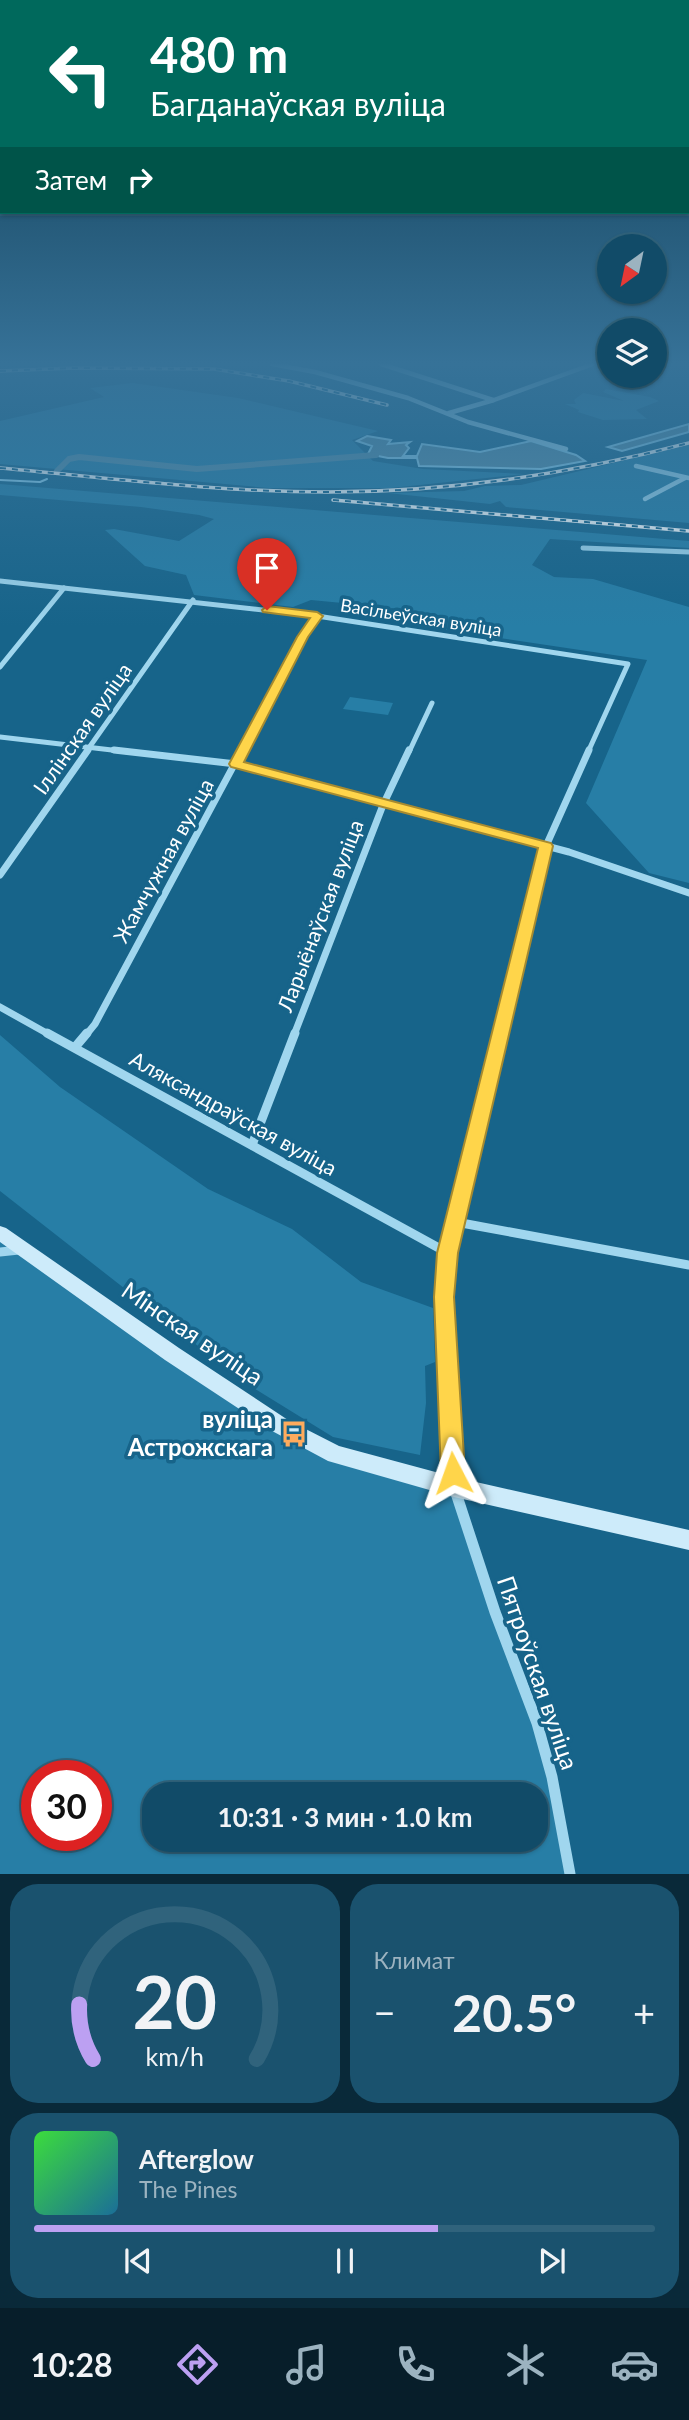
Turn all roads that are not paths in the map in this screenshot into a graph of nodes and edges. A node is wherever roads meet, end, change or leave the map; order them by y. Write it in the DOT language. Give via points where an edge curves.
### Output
graph roads {
  1 [pos="636,466"];
  2 [pos="688,477"];
  3 [pos="645,499"];
  4 [pos="583,548"];
  5 [pos="689,552"];
  6 [pos="0,581"];
  7 [pos="64,588"];
  8 [pos="193,600"];
  9 [pos="317,616"];
  10 [pos="628,664"];
  11 [pos="0,667"];
  12 [pos="432,703"];
  13 [pos="0,737"];
  14 [pos="88,748"];
  15 [pos="236,764"];
  16 [pos="383,805"];
  17 [pos="546,846"];
  18 [pos="0,876"];
  19 [pos="689,893"];
  20 [pos="0,1007"];
  21 [pos="76,1046"];
  22 [pos="252,1145"];
  23 [pos="456,1222"];
  24 [pos="0,1233"];
  25 [pos="23,1249"];
  26 [pos="0,1252"];
  27 [pos="448,1253"];
  28 [pos="689,1265"];
  29 [pos="454,1488"];
  30 [pos="689,1540"];
  31 [pos="570,1874"];
  1 -- 2 [label="street"];
  2 -- 3 [label="street"];
  4 -- 5 [label="street"];
  6 -- 7 [label="street, Васільеўская вуліца"];
  7 -- 8 [label="street, Васільеўская вуліца"];
  7 -- 11 [label="street"];
  8 -- 9 [label="street, Васільеўская вуліца"];
  8 -- 14 [label="street, Іллінская вуліца"];
  9 -- 10 [label="street, Васільеўская вуліца"];
  9 -- 15 [label="street, Жамчужная вуліца"];
  10 -- 17 [label="street, Пятроўская вуліца"];
  12 -- 16 [label="street, Ларыёнаўская вуліца"];
  13 -- 14 [label="street"];
  14 -- 15 [label="street"];
  14 -- 18 [label="street, Іллінская вуліца"];
  15 -- 16 [label="street"];
  15 -- 21 [label="street, Жамчужная вуліца" via="94,1024"];
  16 -- 17 [label="street"];
  16 -- 22 [label="street, Ларыёнаўская вуліца"];
  17 -- 19 [label="street"];
  17 -- 23 [label="street, Пятроўская вуліца"];
  20 -- 21 [label="street, Аляксандраўская вуліца"];
  21 -- 22 [label="street, Аляксандраўская вуліца"];
  22 -- 27 [label="street, Аляксандраўская вуліца"];
  23 -- 27 [label="street, Пятроўская вуліца"];
  23 -- 28 [label="street"];
  24 -- 25 [label="main road, Мінская вуліца"];
  25 -- 26 [label="street"];
  25 -- 29 [label="main road, Мінская вуліца" via="309,1443 367,1465"];
  27 -- 29 [label="street, Пятроўская вуліца" via="444,1309"];
  29 -- 30 [label="main road, Мінская вуліца"];
  29 -- 31 [label="street, Пятроўская вуліца" via="544,1746"];
}
